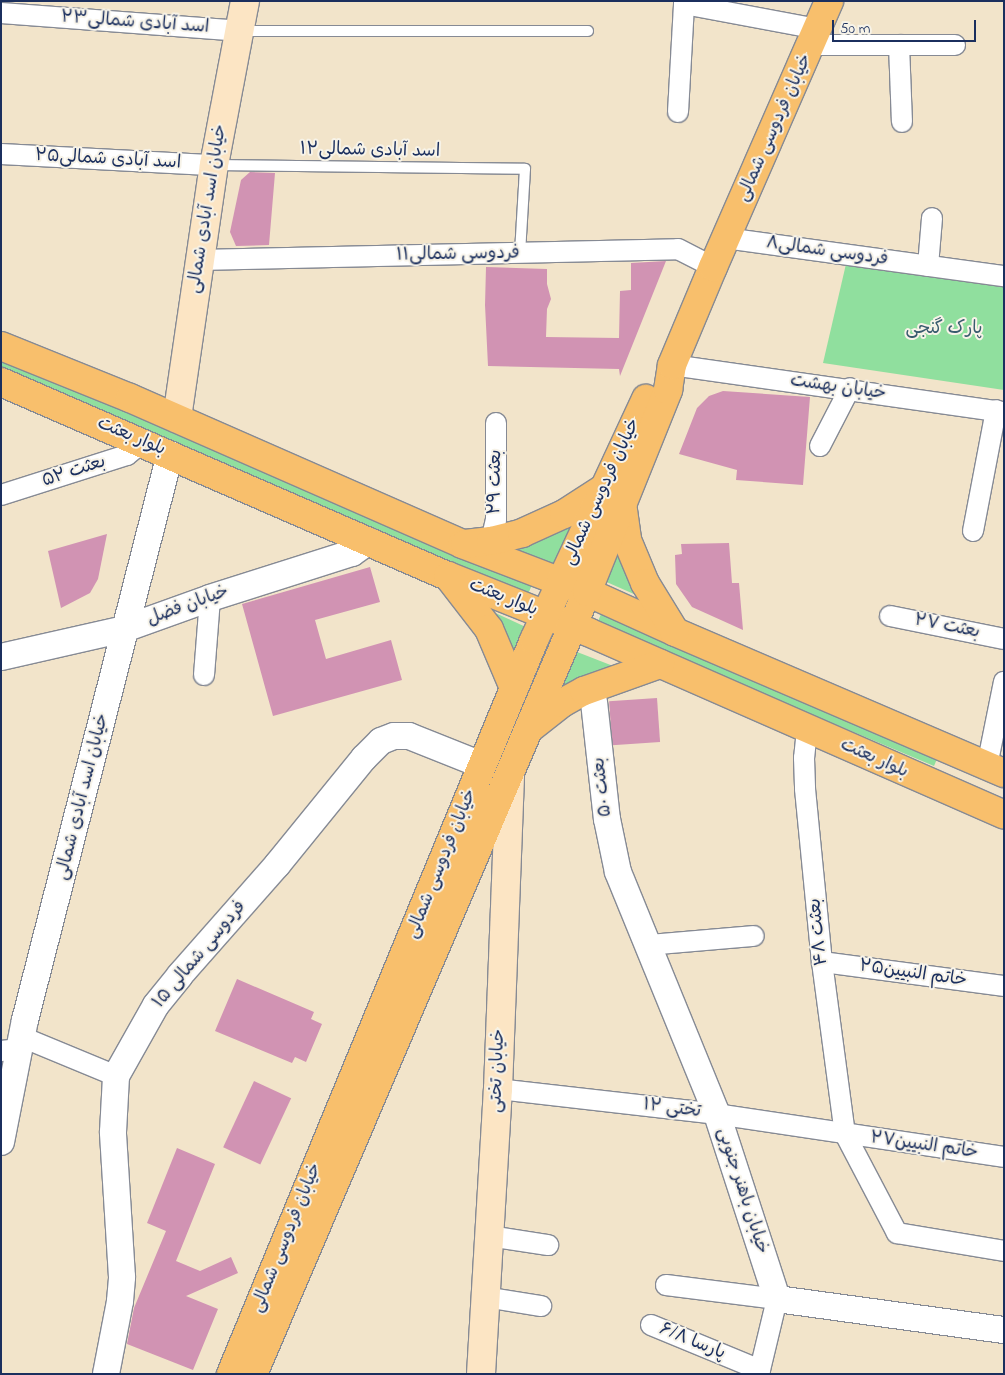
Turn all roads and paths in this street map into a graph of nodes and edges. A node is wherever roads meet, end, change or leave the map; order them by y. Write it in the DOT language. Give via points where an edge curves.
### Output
graph roads {
  1 [pos="245,1"];
  2 [pos="830,1"];
  3 [pos="684,3"];
  4 [pos="1,12"];
  5 [pos="238,31"];
  6 [pos="588,31"];
  7 [pos="815,37"];
  8 [pos="899,45"];
  9 [pos="955,46"];
  10 [pos="678,112"];
  11 [pos="902,122"];
  12 [pos="1,154"];
  13 [pos="214,166"];
  14 [pos="932,218"];
  15 [pos="726,238"];
  16 [pos="520,254"];
  17 [pos="199,260"];
  18 [pos="928,266"];
  19 [pos="713,267"];
  20 [pos="1004,276"];
  21 [pos="1,346"];
  22 [pos="672,365"];
  23 [pos="1,382"];
  24 [pos="850,388"];
  25 [pos="1000,411"];
  26 [pos="177,418"];
  27 [pos="496,423"];
  28 [pos="144,442"];
  29 [pos="820,446"];
  30 [pos="170,454"];
  31 [pos="1,495"];
  32 [pos="613,496"];
  33 [pos="394,514"];
  34 [pos="973,530"];
  35 [pos="492,541"];
  36 [pos="376,543"];
  37 [pos="462,544"];
  38 [pos="448,576"];
  39 [pos="561,581"];
  40 [pos="587,592"];
  41 [pos="210,598"];
  42 [pos="545,616"];
  43 [pos="890,616"];
  44 [pos="571,626"];
  45 [pos="124,630"];
  46 [pos="675,632"];
  47 [pos="1004,638"];
  48 [pos="1,657"];
  49 [pos="660,664"];
  50 [pos="204,675"];
  51 [pos="1004,682"];
  52 [pos="514,688"];
  53 [pos="594,702"];
  54 [pos="807,730"];
  55 [pos="526,732"];
  56 [pos="482,765"];
  57 [pos="510,768"];
  58 [pos="996,769"];
  59 [pos="973,802"];
  60 [pos="1004,815"];
  61 [pos="618,872"];
  62 [pos="754,936"];
  63 [pos="648,945"];
  64 [pos="822,962"];
  65 [pos="1004,986"];
  66 [pos="14,1046"];
  67 [pos="116,1076"];
  68 [pos="498,1089"];
  69 [pos="717,1114"];
  70 [pos="4,1115"];
  71 [pos="845,1134"];
  72 [pos="1,1142"];
  73 [pos="1004,1158"];
  74 [pos="489,1236"];
  75 [pos="548,1245"];
  76 [pos="1004,1251"];
  77 [pos="666,1286"];
  78 [pos="485,1297"];
  79 [pos="776,1299"];
  80 [pos="541,1306"];
  81 [pos="651,1325"];
  82 [pos="1004,1330"];
  83 [pos="760,1372"];
  84 [pos="106,1374"];
  85 [pos="231,1374"];
  86 [pos="252,1374"];
  87 [pos="481,1374"];
  1 -- 5 [label="main road, خیابان اسد آبادی شمالی"];
  2 -- 7 [label="main road, خیابان فردوسی شمالی"];
  3 -- 7 [label="street"];
  3 -- 10 [label="street"];
  4 -- 5 [label="street, اسد آبادی شمالی۲۳"];
  5 -- 6 [label="lane"];
  5 -- 13 [label="main road, خیابان اسد آبادی شمالی"];
  7 -- 8 [label="street"];
  7 -- 15 [label="main road, خیابان فردوسی شمالی"];
  8 -- 9 [label="street"];
  8 -- 11 [label="street"];
  12 -- 13 [label="street, اسد آبادی شمالی۲۵"];
  13 -- 16 [label="lane, اسد آبادی شمالی۱۲" via="525,169"];
  13 -- 17 [label="main road, خیابان اسد آبادی شمالی"];
  14 -- 18 [label="street"];
  15 -- 18 [label="street, فردوسی شمالی۸"];
  15 -- 19 [label="main road, خیابان فردوسی شمالی"];
  16 -- 17 [label="street, فردوسی شمالی۱۱"];
  16 -- 19 [label="street, فردوسی شمالی۱۱" via="678,249"];
  17 -- 26 [label="main road, خیابان اسد آبادی شمالی"];
  18 -- 20 [label="street, فردوسی شمالی۸"];
  19 -- 22 [label="main road, خیابان فردوسی شمالی"];
  21 -- 26 [label="main road, بلوار بعثت"];
  22 -- 24 [label="street, خیابان بهشت"];
  22 -- 32 [label="main road, خیابان فردوسی شمالی" via="654,382"];
  23 -- 28 [label="main road, بلوار بعثت"];
  24 -- 25 [label="street, خیابان بهشت"];
  24 -- 29 [label="street"];
  25 -- 34 [label="street"];
  26 -- 33 [label="main road, بلوار بعثت"];
  27 -- 35 [label="street, بعثت ۲۹" via="496,520"];
  28 -- 30 [label="main road, بلوار بعثت"];
  28 -- 31 [label="street, بعثت ۵۲" via="127,455"];
  30 -- 36 [label="main road, بلوار بعثت"];
  30 -- 45 [label="street, خیابان اسد آبادی شمالی"];
  32 -- 35 [label="main road" via="522,533"];
  32 -- 39 [label="main road, خیابان فردوسی شمالی"];
  32 -- 40 [label="main road, خیابان فردوسی شمالی"];
  32 -- 46 [label="main road" via="645,584"];
  33 -- 36 [label="main road"];
  33 -- 37 [label="main road, بلوار بعثت"];
  35 -- 37 [label="main road"];
  36 -- 38 [label="main road, بلوار بعثت"];
  36 -- 41 [label="street, خیابان فضل"];
  37 -- 39 [label="main road, بلوار بعثت"];
  38 -- 42 [label="main road, بلوار بعثت"];
  38 -- 52 [label="main road" via="489,629"];
  39 -- 40 [label="main road, بلوار بعثت"];
  39 -- 42 [label="main road, خیابان فردوسی شمالی"];
  40 -- 44 [label="main road, خیابان فردوسی شمالی"];
  40 -- 46 [label="main road, بلوار بعثت"];
  41 -- 45 [label="street, خیابان فضل"];
  41 -- 50 [label="street"];
  42 -- 44 [label="main road, بلوار بعثت"];
  42 -- 52 [label="main road, خیابان فردوسی شمالی"];
  43 -- 47 [label="street, بعثت ۲۷"];
  44 -- 49 [label="main road, بلوار بعثت"];
  44 -- 55 [label="main road, خیابان فردوسی شمالی"];
  45 -- 48 [label="street, خیابان فضل"];
  45 -- 66 [label="street, خیابان اسد آبادی شمالی" via="110,693"];
  46 -- 58 [label="main road, بلوار بعثت"];
  49 -- 54 [label="main road, بلوار بعثت"];
  49 -- 55 [label="main road" via="562,703"];
  51 -- 58 [label="street"];
  52 -- 56 [label="main road, خیابان فردوسی شمالی"];
  53 -- 61 [label="street, بعثت ۵۰" via="607,819"];
  54 -- 59 [label="main road, بلوار بعثت"];
  54 -- 64 [label="street, بعثت ۴۸" via="805,788"];
  55 -- 57 [label="main road, خیابان فردوسی شمالی"];
  56 -- 67 [label="street, فردوسی شمالی ۱۵" via="409,736 388,738 374,747 162,997"];
  56 -- 85 [label="main road, خیابان فردوسی شمالی"];
  57 -- 68 [label="main road, خیابان تختی"];
  57 -- 86 [label="main road, خیابان فردوسی شمالی"];
  58 -- 59 [label="main road"];
  59 -- 60 [label="main road, بلوار بعثت"];
  61 -- 63 [label="street, خیابان باهنر جنوبی"];
  62 -- 63 [label="street"];
  63 -- 69 [label="street, خیابان باهنر جنوبی"];
  64 -- 65 [label="street, خاتم النبیین۲۵"];
  64 -- 71 [label="street, بعثت ۴۸"];
  66 -- 67 [label="street"];
  66 -- 70 [label="street, خیابان اسد آبادی شمالی"];
  67 -- 84 [label="street, فردوسی شمالی ۱۵" via="113,1132 122,1277"];
  68 -- 69 [label="street, تختی ۱۲"];
  68 -- 74 [label="main road, خیابان تختی"];
  69 -- 71 [label="street, تختی ۱۲"];
  69 -- 79 [label="street, خیابان باهنر جنوبی"];
  70 -- 72 [label="street, خیابان اسد آبادی شمالی"];
  71 -- 73 [label="street, خاتم النبیین۲۷"];
  71 -- 76 [label="street" via="897,1233"];
  74 -- 75 [label="street"];
  74 -- 78 [label="main road, خیابان تختی"];
  77 -- 79 [label="street"];
  78 -- 80 [label="street"];
  78 -- 87 [label="main road, خیابان تختی"];
  79 -- 82 [label="street"];
  79 -- 83 [label="street"];
  81 -- 83 [label="street, پارسا ۶/۸"];
}
